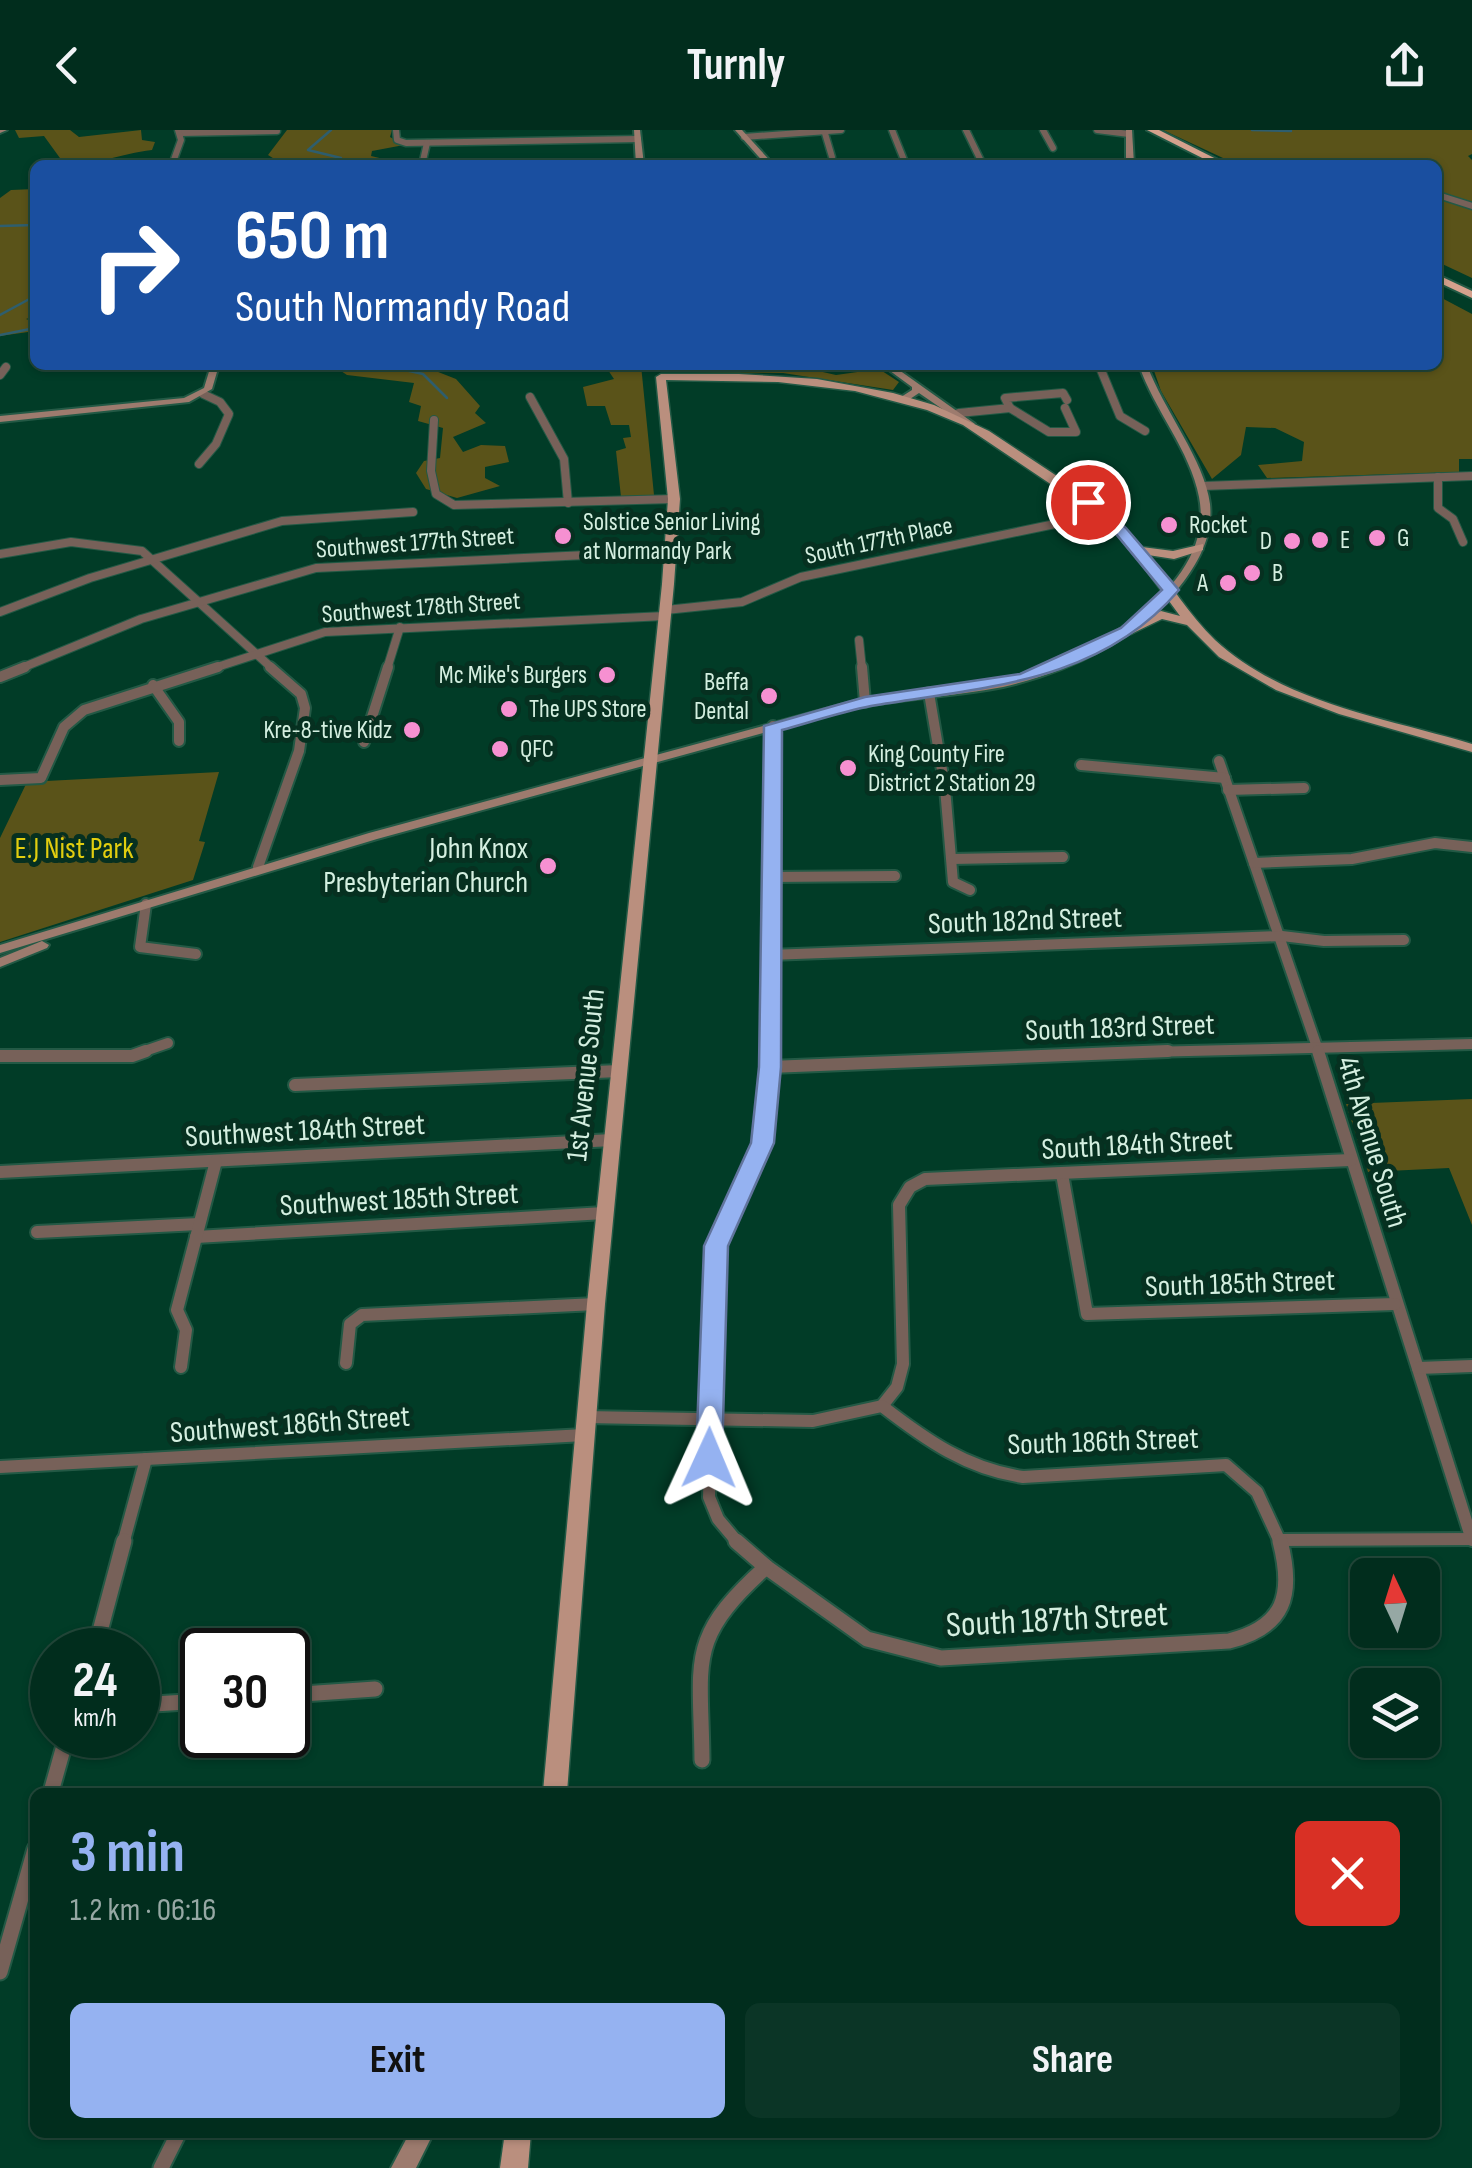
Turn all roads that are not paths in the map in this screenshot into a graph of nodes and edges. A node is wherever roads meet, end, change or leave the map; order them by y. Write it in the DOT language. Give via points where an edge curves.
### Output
graph roads {
  1 [pos="396,130"];
  2 [pos="824,130"];
  3 [pos="841,130"];
  4 [pos="892,130"];
  5 [pos="966,130"];
  6 [pos="1044,130"];
  7 [pos="1097,130"];
  8 [pos="278,131"];
  9 [pos="180,132"];
  10 [pos="1129,132"];
  11 [pos="1148,132"];
  12 [pos="741,133"];
  13 [pos="637,135"];
  14 [pos="427,143"];
  15 [pos="1053,148"];
  16 [pos="832,156"];
  17 [pos="173,160"];
  18 [pos="423,160"];
  19 [pos="640,160"];
  20 [pos="765,160"];
  21 [pos="904,160"];
  22 [pos="981,160"];
  23 [pos="1130,160"];
  24 [pos="1206,160"];
  25 [pos="1442,197"];
  26 [pos="1472,206"];
  27 [pos="1442,276"];
  28 [pos="1472,291"];
  29 [pos="6,367"];
  30 [pos="212,370"];
  31 [pos="894,370"];
  32 [pos="1101,370"];
  33 [pos="1145,370"];
  34 [pos="661,371"];
  35 [pos="0,375"];
  36 [pos="916,386"];
  37 [pos="204,394"];
  38 [pos="530,396"];
  39 [pos="904,399"];
  40 [pos="1010,408"];
  41 [pos="959,412"];
  42 [pos="434,420"];
  43 [pos="2,422"];
  44 [pos="970,424"];
  45 [pos="1145,431"];
  46 [pos="199,464"];
  47 [pos="1472,476"];
  48 [pos="1438,478"];
  49 [pos="1203,486"];
  50 [pos="674,499"];
  51 [pos="568,503"];
  52 [pos="413,512"];
  53 [pos="1103,514"];
  54 [pos="1463,542"];
  55 [pos="1199,548"];
  56 [pos="1138,550"];
  57 [pos="670,551"];
  58 [pos="0,554"];
  59 [pos="154,559"];
  60 [pos="1171,590"];
  61 [pos="200,601"];
  62 [pos="0,612"];
  63 [pos="665,613"];
  64 [pos="1192,622"];
  65 [pos="400,626"];
  66 [pos="1127,631"];
  67 [pos="860,640"];
  68 [pos="257,653"];
  69 [pos="0,677"];
  70 [pos="153,685"];
  71 [pos="929,692"];
  72 [pos="865,702"];
  73 [pos="773,726"];
  74 [pos="179,741"];
  75 [pos="364,742"];
  76 [pos="1472,748"];
  77 [pos="653,758"];
  78 [pos="1219,761"];
  79 [pos="1081,765"];
  80 [pos="0,780"];
  81 [pos="1226,784"];
  82 [pos="1304,788"];
  83 [pos="1471,846"];
  84 [pos="1063,857"];
  85 [pos="952,859"];
  86 [pos="1254,863"];
  87 [pos="258,866"];
  88 [pos="896,876"];
  89 [pos="770,877"];
  90 [pos="970,890"];
  91 [pos="146,904"];
  92 [pos="70,927"];
  93 [pos="1282,936"];
  94 [pos="1404,940"];
  95 [pos="0,949"];
  96 [pos="196,954"];
  97 [pos="769,955"];
  98 [pos="0,962"];
  99 [pos="168,1043"];
  100 [pos="1472,1044"];
  101 [pos="1316,1045"];
  102 [pos="0,1056"];
  103 [pos="770,1067"];
  104 [pos="619,1071"];
  105 [pos="295,1084"];
  106 [pos="612,1140"];
  107 [pos="1351,1160"];
  108 [pos="216,1161"];
  109 [pos="0,1172"];
  110 [pos="1062,1174"];
  111 [pos="604,1213"];
  112 [pos="198,1231"];
  113 [pos="37,1232"];
  114 [pos="596,1304"];
  115 [pos="1395,1304"];
  116 [pos="346,1363"];
  117 [pos="1472,1366"];
  118 [pos="181,1368"];
  119 [pos="1418,1368"];
  120 [pos="882,1406"];
  121 [pos="710,1419"];
  122 [pos="585,1426"];
  123 [pos="146,1459"];
  124 [pos="0,1467"];
  125 [pos="1279,1540"];
  126 [pos="1472,1540"];
  127 [pos="766,1567"];
  128 [pos="100,1628"];
  129 [pos="375,1690"];
  130 [pos="310,1694"];
  131 [pos="61,1758"];
  132 [pos="702,1760"];
  133 [pos="52,1788"];
  134 [pos="555,1788"];
  135 [pos="30,1867"];
  136 [pos="0,1972"];
  137 [pos="176,2138"];
  138 [pos="420,2138"];
  139 [pos="517,2138"];
  140 [pos="161,2168"];
  141 [pos="403,2168"];
  142 [pos="514,2168"];
  1 -- 14 [label="street" via="402,142"];
  2 -- 3 [label="street"];
  2 -- 12 [label="street"];
  2 -- 16 [label="street"];
  4 -- 21 [label="street"];
  5 -- 22 [label="street"];
  6 -- 15 [label="street"];
  7 -- 10 [label="street"];
  8 -- 9 [label="street"];
  9 -- 17 [label="street"];
  10 -- 23 [label="street"];
  11 -- 24 [label="highway"];
  12 -- 20 [label="street"];
  13 -- 14 [label="street"];
  13 -- 19 [label="street"];
  14 -- 18 [label="street"];
  25 -- 26 [label="street"];
  27 -- 28 [label="highway"];
  29 -- 35 [label="street"];
  30 -- 37 [label="street"];
  31 -- 36 [label="street"];
  32 -- 45 [label="street" via="1120,416"];
  33 -- 49 [label="street"];
  34 -- 39 [label="main road" via="775,376"];
  34 -- 50 [label="main road, 1st Avenue South"];
  36 -- 39 [label="street"];
  36 -- 41 [label="street"];
  37 -- 43 [label="street"];
  37 -- 46 [label="street" via="229,414"];
  38 -- 51 [label="street" via="564,459"];
  39 -- 44 [label="main road"];
  40 -- 40 [label="street" via="1049,432 1076,432 1063,392 1005,398"];
  40 -- 41 [label="street"];
  41 -- 44 [label="street"];
  42 -- 51 [label="street" via="431,470 444,502"];
  44 -- 53 [label="main road"];
  47 -- 48 [label="street"];
  48 -- 49 [label="street"];
  48 -- 54 [label="street" via="1438,508 1453,519"];
  49 -- 55 [label="street" via="1208,514"];
  50 -- 51 [label="street"];
  50 -- 57 [label="main road, 1st Avenue South"];
  52 -- 59 [label="street" via="282,521"];
  53 -- 56 [label="main road"];
  53 -- 63 [label="street, South 177th Place" via="801,577 742,602"];
  55 -- 56 [label="main road" via="1174,555"];
  55 -- 60 [label="street"];
  56 -- 60 [label="main road"];
  57 -- 61 [label="street, Southwest 177th Street" via="316,568"];
  57 -- 63 [label="main road, 1st Avenue South"];
  58 -- 59 [label="street" via="92,543"];
  59 -- 61 [label="street"];
  59 -- 62 [label="street"];
  60 -- 64 [label="main road"];
  60 -- 66 [label="street"];
  61 -- 68 [label="street"];
  61 -- 69 [label="street, Southwest 177th Street"];
  63 -- 65 [label="street, Southwest 178th Street"];
  63 -- 77 [label="main road, 1st Avenue South"];
  64 -- 66 [label="main road" via="1161,614"];
  64 -- 76 [label="main road" via="1221,652 1265,678"];
  65 -- 68 [label="street, Southwest 178th Street" via="325,632"];
  65 -- 75 [label="street"];
  66 -- 71 [label="street" via="1024,678"];
  67 -- 72 [label="street"];
  68 -- 70 [label="street, Southwest 178th Street"];
  68 -- 87 [label="street" via="301,694 307,710"];
  70 -- 74 [label="street" via="179,722"];
  70 -- 80 [label="street, Southwest 178th Street" via="73,716 40,778"];
  71 -- 72 [label="street"];
  71 -- 85 [label="street"];
  72 -- 73 [label="street"];
  73 -- 77 [label="street"];
  73 -- 89 [label="street, South 187th Street"];
  77 -- 87 [label="street"];
  77 -- 104 [label="main road, 1st Avenue South"];
  78 -- 81 [label="street, 4th Avenue South"];
  79 -- 81 [label="street"];
  81 -- 82 [label="street"];
  81 -- 86 [label="street, 4th Avenue South"];
  83 -- 86 [label="street" via="1436,843 1352,859"];
  84 -- 85 [label="street"];
  85 -- 90 [label="street" via="953,882"];
  86 -- 93 [label="street, 4th Avenue South"];
  87 -- 91 [label="street"];
  88 -- 89 [label="street"];
  89 -- 97 [label="street, South 187th Street"];
  91 -- 92 [label="street"];
  91 -- 96 [label="street" via="140,947"];
  92 -- 95 [label="street"];
  92 -- 98 [label="street"];
  93 -- 94 [label="street, South 182nd Street"];
  93 -- 97 [label="street, South 182nd Street"];
  93 -- 101 [label="street, 4th Avenue South"];
  97 -- 103 [label="street, South 187th Street"];
  99 -- 102 [label="street" via="116,1057"];
  100 -- 101 [label="street, South 183rd Street"];
  101 -- 103 [label="street, South 183rd Street"];
  101 -- 107 [label="street, 4th Avenue South"];
  103 -- 121 [label="street, South 187th Street" via="763,1143 716,1246"];
  104 -- 105 [label="street"];
  104 -- 106 [label="main road, 1st Avenue South"];
  106 -- 108 [label="street, Southwest 184th Street"];
  106 -- 111 [label="main road, 1st Avenue South"];
  107 -- 110 [label="street, South 184th Street"];
  107 -- 115 [label="street, 4th Avenue South"];
  108 -- 109 [label="street, Southwest 184th Street"];
  108 -- 112 [label="street"];
  110 -- 115 [label="street, South 185th Street" via="1088,1314"];
  110 -- 120 [label="street, South 184th Street" via="925,1179 910,1187 899,1205 903,1364 897,1388"];
  111 -- 112 [label="street, Southwest 185th Street"];
  111 -- 114 [label="main road, 1st Avenue South"];
  112 -- 113 [label="street, Southwest 185th Street"];
  112 -- 118 [label="street" via="177,1310 186,1330"];
  114 -- 116 [label="street" via="362,1315 350,1324"];
  114 -- 122 [label="main road, 1st Avenue South"];
  115 -- 119 [label="street, 4th Avenue South"];
  117 -- 119 [label="street"];
  119 -- 126 [label="street, 4th Avenue South"];
  120 -- 121 [label="street" via="813,1421"];
  120 -- 125 [label="street, South 186th Street" via="933,1446 997,1475 1226,1465 1260,1491"];
  121 -- 122 [label="street"];
  121 -- 127 [label="street, South 187th Street" via="715,1519"];
  122 -- 123 [label="street, Southwest 186th Street"];
  122 -- 134 [label="main road, 1st Avenue South"];
  123 -- 124 [label="street, Southwest 186th Street"];
  123 -- 128 [label="street"];
  125 -- 126 [label="street"];
  125 -- 127 [label="street, South 187th Street" via="1281,1604 1255,1634 1230,1641 940,1658 867,1639"];
  127 -- 132 [label="street" via="718,1612 710,1629"];
  129 -- 130 [label="street"];
  131 -- 133 [label="street"];
  135 -- 136 [label="street"];
  137 -- 140 [label="street"];
  138 -- 141 [label="street"];
  139 -- 142 [label="main road"];
}
